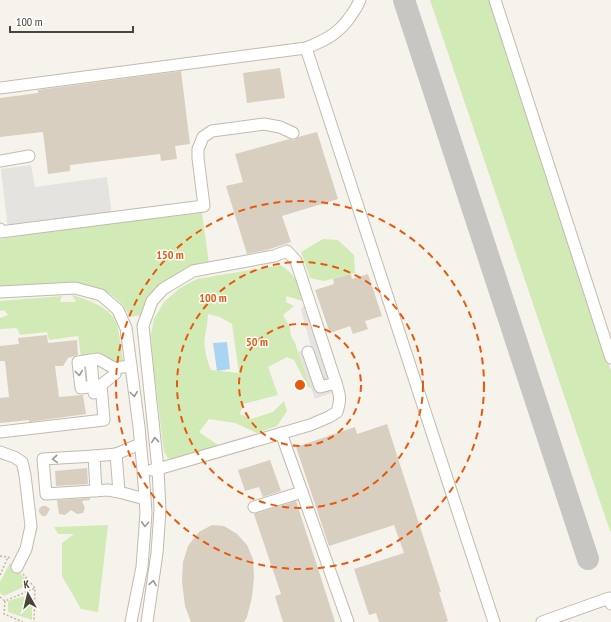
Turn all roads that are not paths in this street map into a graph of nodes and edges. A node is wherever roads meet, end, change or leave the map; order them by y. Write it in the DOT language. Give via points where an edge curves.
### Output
graph roads {
  1 [pos="360,0"];
  2 [pos="495,0"];
  3 [pos="306,48"];
  4 [pos="0,88"];
  5 [pos="293,133"];
  6 [pos="29,156"];
  7 [pos="0,161"];
  8 [pos="0,228"];
  9 [pos="0,232"];
  10 [pos="0,292"];
  11 [pos="143,326"];
  12 [pos="126,328"];
  13 [pos="308,352"];
  14 [pos="611,358"];
  15 [pos="131,369"];
  16 [pos="115,371"];
  17 [pos="336,383"];
  18 [pos="97,385"];
  19 [pos="0,432"];
  20 [pos="281,433"];
  21 [pos="140,444"];
  22 [pos="0,452"];
  23 [pos="111,454"];
  24 [pos="94,456"];
  25 [pos="158,469"];
  26 [pos="143,471"];
  27 [pos="96,491"];
  28 [pos="114,491"];
  29 [pos="302,492"];
  30 [pos="145,499"];
  31 [pos="254,507"];
  32 [pos="17,566"];
  33 [pos="610,599"];
  34 [pos="131,622"];
  35 [pos="147,622"];
  36 [pos="348,622"];
  37 [pos="494,622"];
  38 [pos="542,622"];
  1 -- 3 [label="street" via="348,21 338,32"];
  2 -- 14 [label="street"];
  3 -- 4 [label="street"];
  3 -- 37 [label="street"];
  5 -- 9 [label="street" via="264,124 212,131 203,137 198,148 198,158 204,206"];
  6 -- 7 [label="street"];
  8 -- 9 [label="street"];
  10 -- 12 [label="street" via="75,288 100,295 118,310"];
  11 -- 12 [label="street"];
  11 -- 17 [label="street" via="152,301 163,289 193,271 274,256 287,251 296,261"];
  25 -- 11 [label="street, one-way"];
  12 -- 15 [label="street"];
  13 -- 17 [label="street" via="320,387"];
  15 -- 16 [label="street"];
  15 -- 21 [label="street, one-way"];
  16 -- 18 [label="street"];
  16 -- 18 [label="street, one-way" via="98,359 91,360"];
  17 -- 20 [label="street" via="340,395 337,412 329,418"];
  18 -- 19 [label="street" via="97,421"];
  20 -- 25 [label="street"];
  20 -- 29 [label="street"];
  21 -- 23 [label="street"];
  21 -- 26 [label="street"];
  22 -- 32 [label="street" via="22,462 25,475 31,526 26,548"];
  23 -- 24 [label="street"];
  23 -- 28 [label="street"];
  24 -- 27 [label="street"];
  24 -- 27 [label="street, one-way" via="44,460 45,487 46,494"];
  25 -- 26 [label="street"];
  35 -- 25 [label="street, one-way" via="157,554 160,510"];
  26 -- 30 [label="street"];
  27 -- 28 [label="street"];
  28 -- 30 [label="street"];
  29 -- 31 [label="street"];
  29 -- 36 [label="street"];
  30 -- 34 [label="street, one-way" via="142,567"];
  33 -- 38 [label="street"];
}
